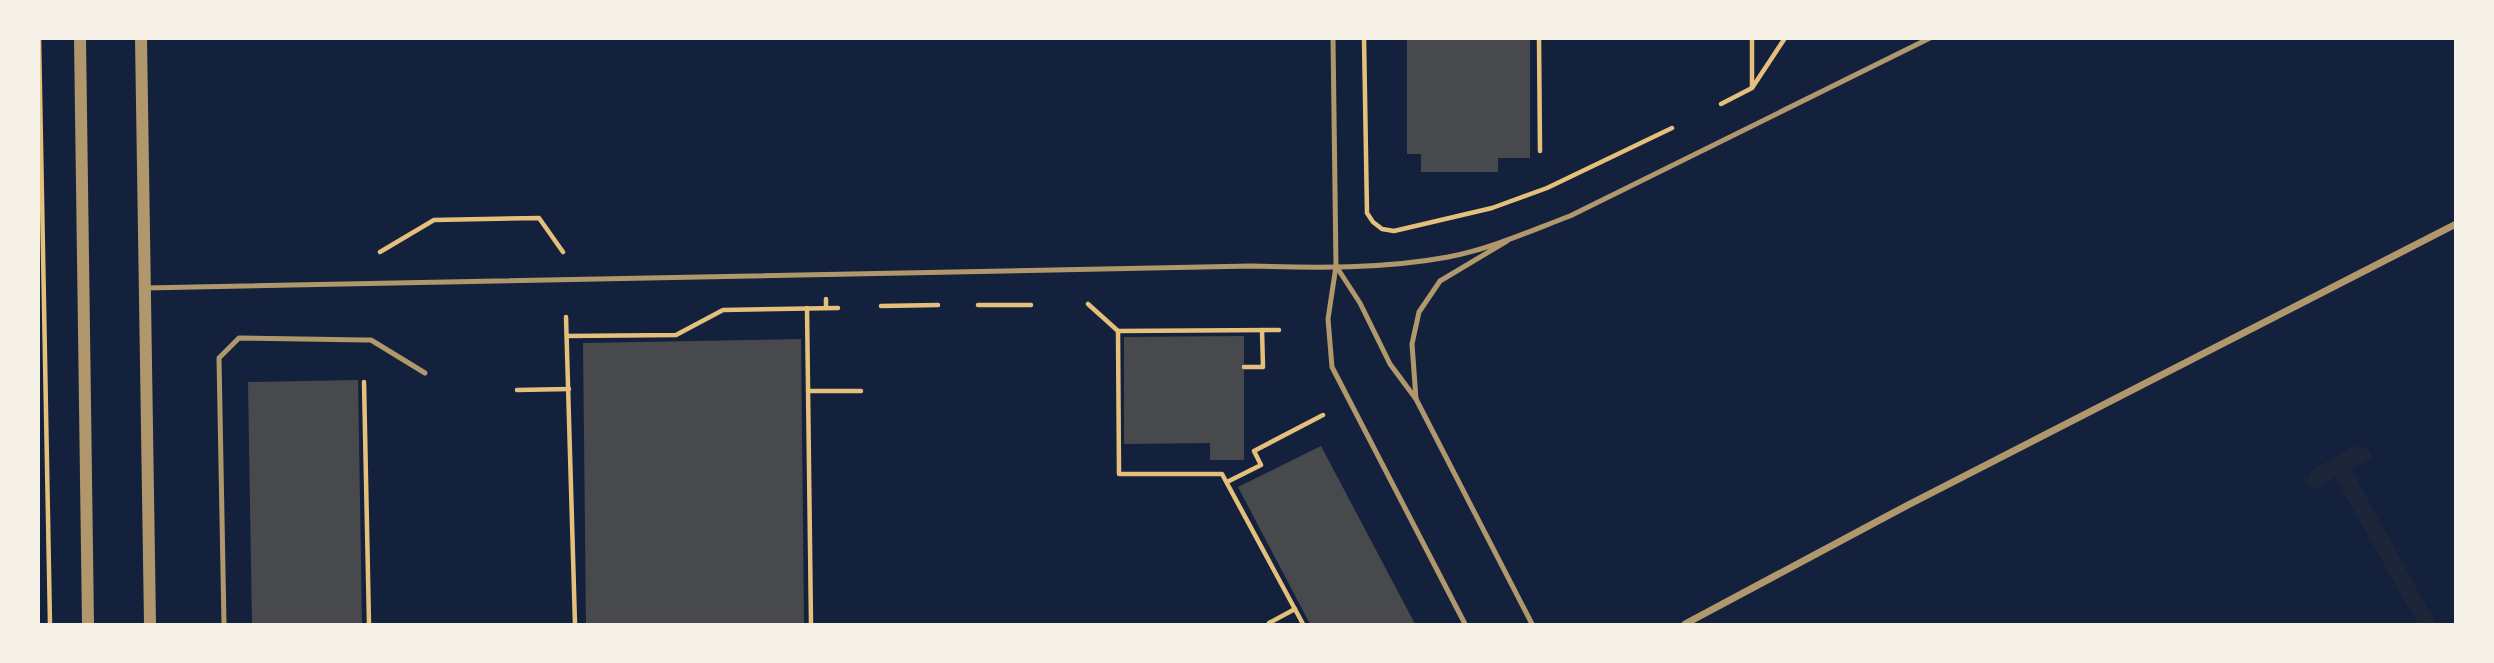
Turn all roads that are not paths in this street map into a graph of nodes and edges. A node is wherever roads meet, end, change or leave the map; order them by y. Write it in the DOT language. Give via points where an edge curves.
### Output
graph roads {
  1 [pos="80,38"];
  2 [pos="141,38"];
  3 [pos="1333,38"];
  4 [pos="1930,38"];
  5 [pos="2455,224"];
  6 [pos="1513,237"];
  7 [pos="1336,266"];
  8 [pos="145,288"];
  9 [pos="425,373"];
  10 [pos="1416,399"];
  11 [pos="88,625"];
  12 [pos="150,625"];
  13 [pos="224,625"];
  14 [pos="1465,625"];
  15 [pos="1532,625"];
  16 [pos="1685,625"];
  1 -- 11 [label="street"];
  2 -- 8 [label="street"];
  3 -- 7 [label="lane"];
  4 -- 6 [label="lane" via="1570,216"];
  5 -- 16 [label="street"];
  6 -- 7 [label="lane" via="1450,256"];
  6 -- 10 [label="lane" via="1440,281 1419,312 1412,344"];
  7 -- 8 [label="lane"];
  7 -- 10 [label="lane" via="1390,364"];
  7 -- 14 [label="lane" via="1328,318 1332,367"];
  8 -- 12 [label="street"];
  9 -- 13 [label="lane" via="371,340 239,338 219,358"];
  10 -- 15 [label="lane"];
}
